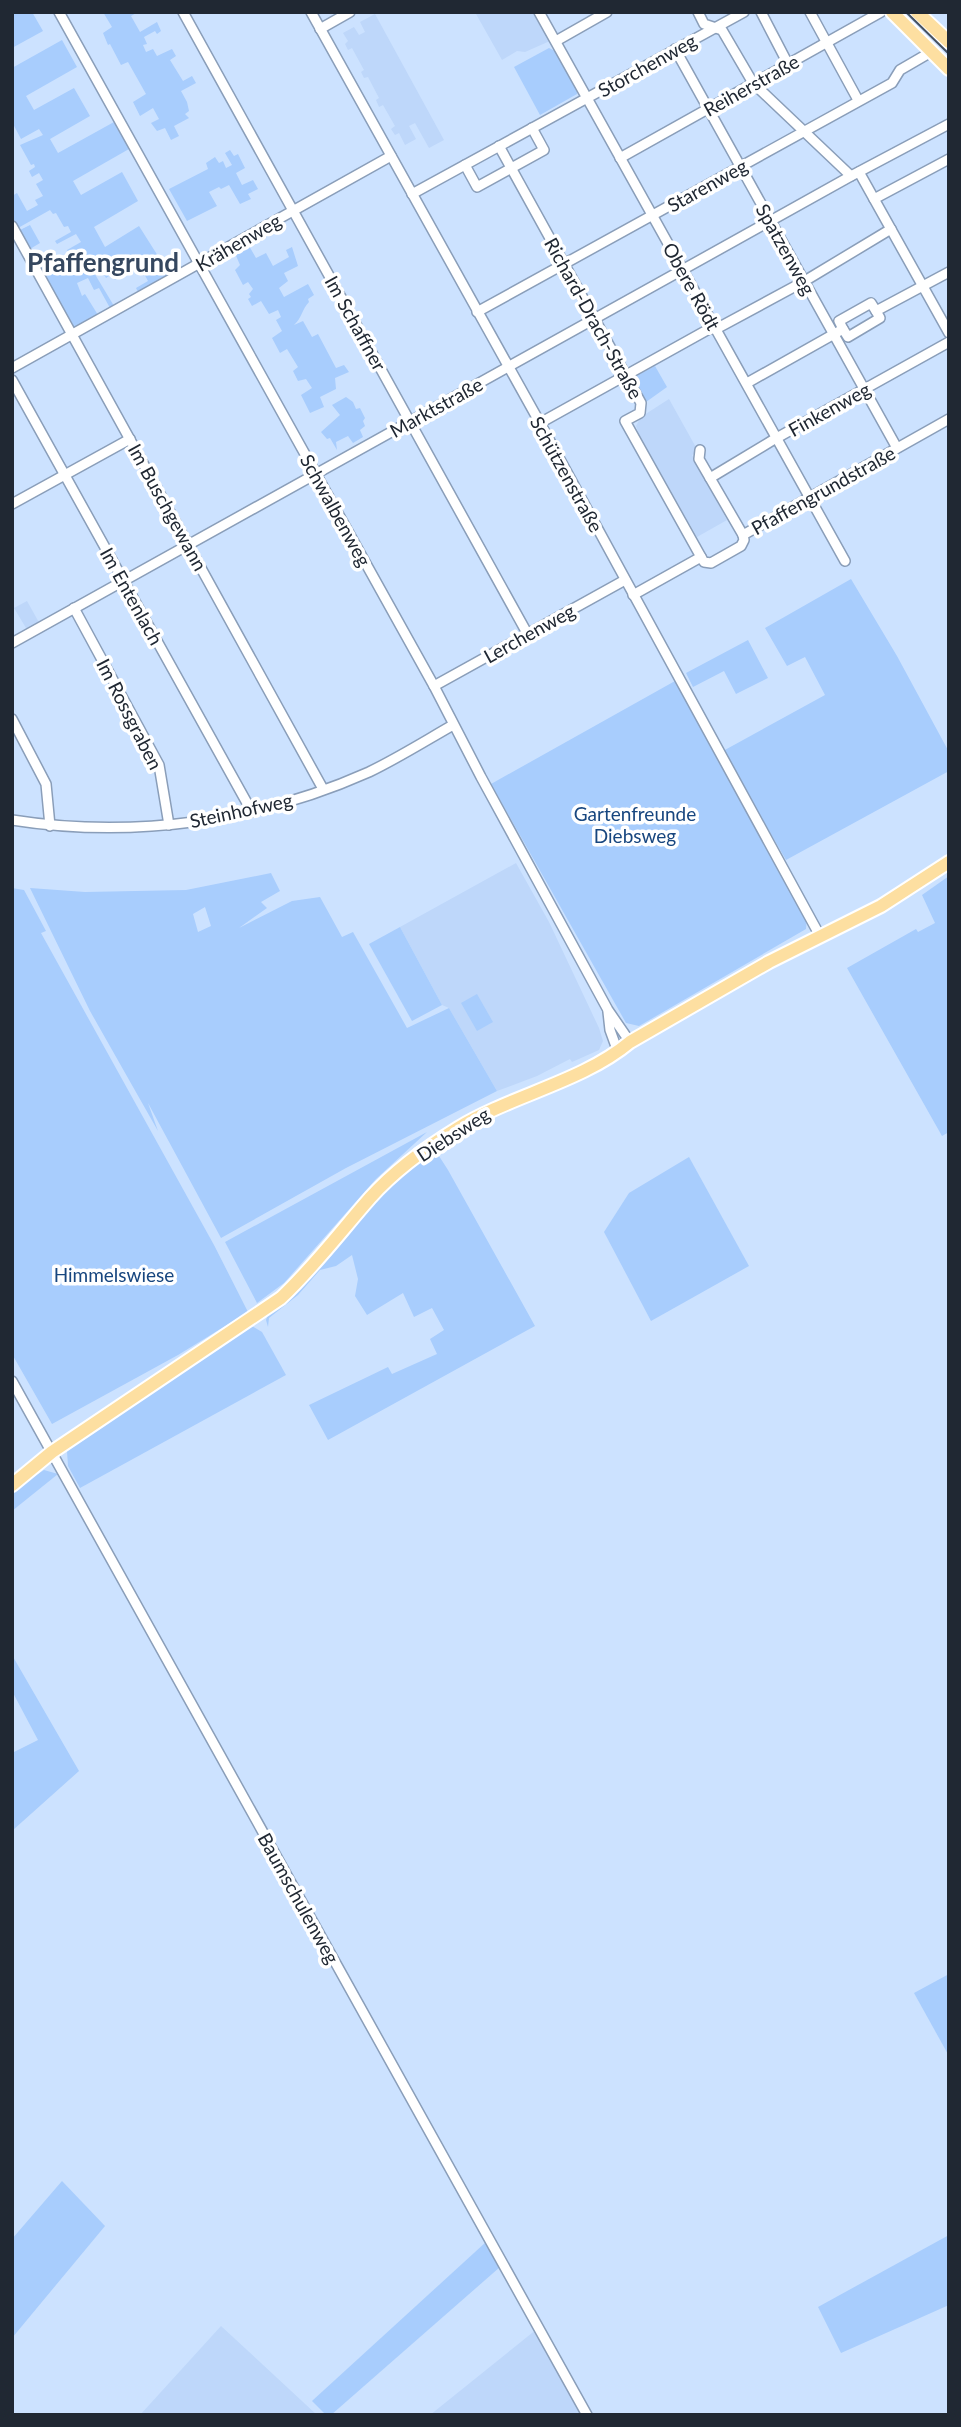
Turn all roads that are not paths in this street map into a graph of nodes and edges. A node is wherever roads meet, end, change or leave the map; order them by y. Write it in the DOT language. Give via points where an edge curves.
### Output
graph roads {
  1 [pos="59,12"];
  2 [pos="184,12"];
  3 [pos="311,12"];
  4 [pos="350,12"];
  5 [pos="539,12"];
  6 [pos="607,12"];
  7 [pos="698,12"];
  8 [pos="744,12"];
  9 [pos="761,12"];
  10 [pos="810,12"];
  11 [pos="881,12"];
  12 [pos="892,12"];
  13 [pos="917,12"];
  14 [pos="320,29"];
  15 [pos="716,29"];
  16 [pos="556,41"];
  17 [pos="949,42"];
  18 [pos="827,43"];
  19 [pos="675,49"];
  20 [pos="931,52"];
  21 [pos="788,64"];
  22 [pos="949,69"];
  23 [pos="753,83"];
  24 [pos="587,97"];
  25 [pos="858,100"];
  26 [pos="708,109"];
  27 [pos="949,124"];
  28 [pos="532,128"];
  29 [pos="804,130"];
  30 [pos="499,146"];
  31 [pos="391,156"];
  32 [pos="620,158"];
  33 [pos="949,159"];
  34 [pos="465,165"];
  35 [pos="740,166"];
  36 [pos="511,168"];
  37 [pos="855,174"];
  38 [pos="412,194"];
  39 [pos="874,199"];
  40 [pos="293,210"];
  41 [pos="652,215"];
  42 [pos="771,221"];
  43 [pos="891,229"];
  44 [pos="13,231"];
  45 [pos="565,264"];
  46 [pos="199,265"];
  47 [pos="683,270"];
  48 [pos="949,272"];
  49 [pos="803,282"];
  50 [pos="923,286"];
  51 [pos="876,311"];
  52 [pos="477,312"];
  53 [pos="595,318"];
  54 [pos="716,329"];
  55 [pos="843,329"];
  56 [pos="72,333"];
  57 [pos="949,333"];
  58 [pos="834,335"];
  59 [pos="949,342"];
  60 [pos="508,367"];
  61 [pos="12,368"];
  62 [pos="626,375"];
  63 [pos="12,380"];
  64 [pos="747,383"];
  65 [pos="864,389"];
  66 [pos="949,419"];
  67 [pos="410,421"];
  68 [pos="540,424"];
  69 [pos="777,438"];
  70 [pos="130,439"];
  71 [pos="897,448"];
  72 [pos="700,450"];
  73 [pos="315,474"];
  74 [pos="65,475"];
  75 [pos="710,478"];
  76 [pos="810,497"];
  77 [pos="12,504"];
  78 [pos="743,535"];
  79 [pos="188,544"];
  80 [pos="701,557"];
  81 [pos="845,561"];
  82 [pos="625,580"];
  83 [pos="123,581"];
  84 [pos="634,595"];
  85 [pos="74,608"];
  86 [pos="527,633"];
  87 [pos="12,643"];
  88 [pos="434,686"];
  89 [pos="12,719"];
  90 [pos="453,725"];
  91 [pos="323,789"];
  92 [pos="251,812"];
  93 [pos="12,820"];
  94 [pos="169,825"];
  95 [pos="50,826"];
  96 [pos="949,862"];
  97 [pos="820,936"];
  98 [pos="608,1010"];
  99 [pos="628,1040"];
  100 [pos="618,1052"];
  101 [pos="12,1381"];
  102 [pos="52,1452"];
  103 [pos="12,1485"];
  104 [pos="587,2415"];
  1 -- 46 [label="street, Schwalbenweg"];
  2 -- 40 [label="street, Im Schaffner"];
  3 -- 14 [label="street, Schützenstraße"];
  4 -- 14 [label="street"];
  5 -- 16 [label="street, Obere Rödt"];
  6 -- 16 [label="street"];
  7 -- 15 [label="street" via="704,24"];
  8 -- 15 [label="street, Storchenweg"];
  9 -- 21 [label="street"];
  10 -- 18 [label="street"];
  11 -- 18 [label="street, Reiherstraße"];
  12 -- 20 [label="main road"];
  13 -- 17 [label="main road"];
  14 -- 31 [label="street, Schützenstraße"];
  15 -- 19 [label="street, Storchenweg"];
  15 -- 23 [label="street" via="722,30"];
  16 -- 24 [label="street, Obere Rödt"];
  18 -- 21 [label="street, Reiherstraße"];
  18 -- 25 [label="street"];
  19 -- 24 [label="street, Storchenweg"];
  19 -- 26 [label="street, Spatzenweg"];
  20 -- 22 [label="main road"];
  20 -- 25 [label="street, Starenweg" via="900,70 892,83"];
  21 -- 23 [label="street, Reiherstraße"];
  23 -- 26 [label="street, Reiherstraße"];
  23 -- 29 [label="street"];
  24 -- 28 [label="street, Storchenweg"];
  24 -- 32 [label="street, Obere Rödt"];
  25 -- 29 [label="street, Starenweg"];
  26 -- 32 [label="street, Reiherstraße"];
  26 -- 35 [label="street, Spatzenweg"];
  27 -- 37 [label="street, Marktstraße"];
  28 -- 30 [label="street, Storchenweg"];
  28 -- 36 [label="street" via="544,150"];
  29 -- 35 [label="street, Starenweg"];
  29 -- 37 [label="street"];
  30 -- 34 [label="street, Storchenweg"];
  30 -- 36 [label="street, Richard-Drach-Straße"];
  31 -- 38 [label="street, Schützenstraße"];
  31 -- 40 [label="street, Krähenweg"];
  32 -- 41 [label="street, Obere Rödt"];
  33 -- 39 [label="street"];
  34 -- 36 [label="street" via="477,187"];
  34 -- 38 [label="street, Storchenweg"];
  35 -- 41 [label="street, Starenweg"];
  35 -- 42 [label="street, Spatzenweg"];
  36 -- 45 [label="street, Richard-Drach-Straße"];
  37 -- 39 [label="street"];
  37 -- 42 [label="street, Marktstraße"];
  38 -- 52 [label="street, Schützenstraße"];
  39 -- 43 [label="street"];
  40 -- 46 [label="street, Krähenweg"];
  40 -- 67 [label="street, Im Schaffner"];
  41 -- 45 [label="street, Starenweg"];
  41 -- 47 [label="street, Obere Rödt"];
  42 -- 47 [label="street, Marktstraße"];
  42 -- 49 [label="street, Spatzenweg"];
  43 -- 49 [label="street"];
  43 -- 50 [label="street"];
  44 -- 56 [label="street, Im Buschgewann"];
  45 -- 52 [label="street, Starenweg"];
  45 -- 53 [label="street, Richard-Drach-Straße"];
  46 -- 56 [label="street, Krähenweg"];
  46 -- 73 [label="street, Schwalbenweg"];
  47 -- 53 [label="street, Marktstraße"];
  47 -- 54 [label="street, Obere Rödt"];
  48 -- 50 [label="street"];
  49 -- 54 [label="street"];
  49 -- 58 [label="street, Spatzenweg"];
  50 -- 51 [label="street"];
  50 -- 57 [label="street"];
  51 -- 55 [label="street" via="880,318 848,337"];
  51 -- 55 [label="street" via="872,303 839,321"];
  52 -- 60 [label="street, Schützenstraße"];
  53 -- 60 [label="street, Marktstraße"];
  53 -- 62 [label="street, Richard-Drach-Straße"];
  54 -- 62 [label="street"];
  54 -- 64 [label="street, Obere Rödt"];
  55 -- 58 [label="street"];
  56 -- 61 [label="street, Krähenweg"];
  56 -- 70 [label="street, Im Buschgewann"];
  58 -- 64 [label="street"];
  58 -- 65 [label="street, Spatzenweg"];
  59 -- 65 [label="street, Finkenweg"];
  60 -- 67 [label="street, Marktstraße"];
  60 -- 68 [label="street, Schützenstraße"];
  62 -- 68 [label="street"];
  62 -- 80 [label="street, Richard-Drach-Straße" via="642,407 625,421"];
  63 -- 74 [label="street, Im Entenlach"];
  64 -- 69 [label="street, Obere Rödt"];
  65 -- 69 [label="street, Finkenweg"];
  65 -- 71 [label="street, Spatzenweg"];
  66 -- 71 [label="street, Pfaffengrundstraße"];
  67 -- 73 [label="street, Marktstraße"];
  67 -- 86 [label="street, Im Schaffner"];
  68 -- 82 [label="street, Schützenstraße"];
  69 -- 75 [label="street, Finkenweg"];
  69 -- 76 [label="street, Obere Rödt"];
  70 -- 74 [label="street"];
  70 -- 79 [label="street, Im Buschgewann"];
  71 -- 76 [label="street, Pfaffengrundstraße"];
  72 -- 75 [label="street" via="699,459"];
  73 -- 79 [label="street, Marktstraße"];
  73 -- 88 [label="street, Schwalbenweg"];
  74 -- 77 [label="street"];
  74 -- 83 [label="street, Im Entenlach"];
  75 -- 78 [label="street"];
  76 -- 78 [label="street, Pfaffengrundstraße"];
  76 -- 81 [label="street, Obere Rödt"];
  78 -- 80 [label="street, Pfaffengrundstraße" via="741,546 711,563"];
  79 -- 83 [label="street, Marktstraße"];
  79 -- 91 [label="street, Im Buschgewann"];
  80 -- 84 [label="street, Pfaffengrundstraße"];
  82 -- 84 [label="street, Schützenstraße"];
  82 -- 86 [label="street, Lerchenweg"];
  83 -- 85 [label="street, Marktstraße"];
  83 -- 92 [label="street, Im Entenlach"];
  84 -- 97 [label="street, Schützenstraße"];
  85 -- 87 [label="street, Marktstraße"];
  85 -- 94 [label="street, Im Rossgraben" via="159,765"];
  86 -- 88 [label="street, Lerchenweg"];
  88 -- 90 [label="street, Schwalbenweg"];
  89 -- 95 [label="street" via="46,784"];
  90 -- 91 [label="street, Steinhofweg" via="371,770"];
  90 -- 98 [label="street, Schwalbenweg"];
  91 -- 92 [label="street, Steinhofweg"];
  92 -- 94 [label="street, Steinhofweg"];
  93 -- 95 [label="street, Steinhofweg"];
  94 -- 95 [label="street, Steinhofweg" via="132,829"];
  96 -- 97 [label="main road, Diebsweg" via="881,906"];
  97 -- 99 [label="main road, Diebsweg"];
  98 -- 99 [label="street, Schwalbenweg"];
  98 -- 100 [label="street, Schwalbenweg"];
  99 -- 100 [label="main road, Diebsweg"];
  100 -- 102 [label="main road, Diebsweg" via="496,1107 438,1141 372,1196 282,1298"];
  101 -- 102 [label="street, Baumschulenweg"];
  102 -- 103 [label="main road, Diebsweg"];
  102 -- 104 [label="street, Baumschulenweg"];
}
